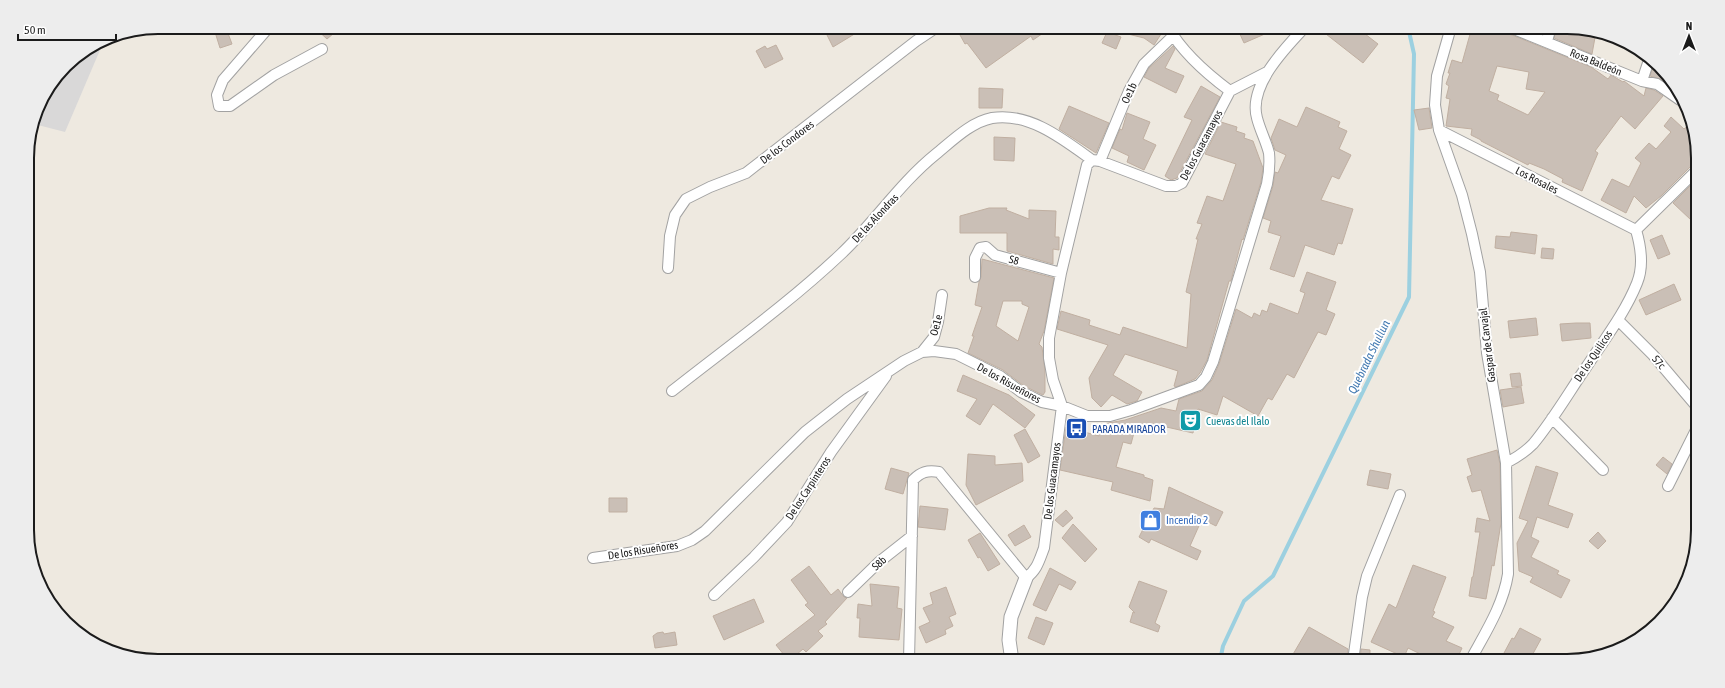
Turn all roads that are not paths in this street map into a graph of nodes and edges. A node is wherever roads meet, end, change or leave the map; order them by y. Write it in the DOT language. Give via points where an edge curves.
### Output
graph roads {
  1 [pos="263,34"];
  2 [pos="926,34"];
  3 [pos="1169,34"];
  4 [pos="1173,34"];
  5 [pos="1299,34"];
  6 [pos="1449,34"];
  7 [pos="1528,34"];
  8 [pos="1549,34"];
  9 [pos="1547,41"];
  10 [pos="322,49"];
  11 [pos="1647,64"];
  12 [pos="1267,72"];
  13 [pos="1642,80"];
  14 [pos="1230,91"];
  15 [pos="1674,96"];
  16 [pos="1439,130"];
  17 [pos="1096,160"];
  18 [pos="1691,176"];
  19 [pos="1636,230"];
  20 [pos="668,268"];
  21 [pos="1061,273"];
  22 [pos="975,277"];
  23 [pos="942,295"];
  24 [pos="1618,320"];
  25 [pos="922,352"];
  26 [pos="889,371"];
  27 [pos="672,391"];
  28 [pos="1691,400"];
  29 [pos="1062,406"];
  30 [pos="1552,418"];
  31 [pos="1691,440"];
  32 [pos="1506,463"];
  33 [pos="1603,470"];
  34 [pos="1668,486"];
  35 [pos="1400,495"];
  36 [pos="912,536"];
  37 [pos="593,558"];
  38 [pos="1026,578"];
  39 [pos="848,592"];
  40 [pos="714,595"];
  41 [pos="909,654"];
  42 [pos="1011,654"];
  43 [pos="1354,654"];
  44 [pos="1474,654"];
  1 -- 10 [label="street" via="223,80 217,95 219,106 230,106 274,75"];
  2 -- 20 [label="street, De los Condores" via="746,173 686,199 675,215 670,236"];
  3 -- 17 [label="street, Oe1b" via="1144,64"];
  4 -- 14 [label="street" via="1188,53"];
  5 -- 12 [label="street, De los Risueñores"];
  6 -- 16 [label="street, Gaspar de Carvajal" via="1437,76 1435,105"];
  7 -- 9 [label="street, Rosa Baldeón"];
  8 -- 9 [label="street"];
  9 -- 13 [label="street, Rosa Baldeón"];
  11 -- 13 [label="street"];
  12 -- 14 [label="street"];
  12 -- 29 [label="street, De los Risueñores" via="1255,107 1268,153 1267,184 1213,362 1206,377 1199,385 1110,416 1087,416"];
  13 -- 15 [label="street, Rosa Baldeón" via="1657,84"];
  14 -- 17 [label="street, De los Guacamayos" via="1182,183 1166,186"];
  16 -- 19 [label="street, Los Rosales"];
  16 -- 32 [label="street, Gaspar de Carvajal" via="1462,195 1478,264 1487,353"];
  17 -- 21 [label="street, De los Guacamayos" via="1087,165"];
  17 -- 27 [label="street, De las Alondras" via="1058,136 1021,119 990,118 978,123 927,162 842,253 804,288"];
  18 -- 19 [label="street"];
  19 -- 24 [label="street, De los Quilicos" via="1642,262 1638,283"];
  21 -- 22 [label="street, S8" via="995,254 986,247 980,248 974,258"];
  21 -- 29 [label="street, De los Guacamayos" via="1049,338 1049,358"];
  23 -- 25 [label="street, Oe1e" via="934,337"];
  24 -- 28 [label="street, S7c" via="1653,355"];
  24 -- 30 [label="street, De los Quilicos"];
  25 -- 26 [label="street, De los Risueñores"];
  25 -- 29 [label="street, De los Risueñores" via="934,350 956,354 1000,376 1021,392 1042,402"];
  26 -- 37 [label="street, De los Risueñores" via="847,398 805,432 705,531 692,540 677,546"];
  26 -- 40 [label="street, De los Carpinteros" via="831,452 787,522"];
  29 -- 38 [label="street, De los Guacamayos" via="1044,548 1034,572"];
  30 -- 32 [label="street, De los Quilicos" via="1527,449"];
  30 -- 33 [label="street"];
  31 -- 34 [label="street"];
  32 -- 44 [label="street, Gaspar de Carvajal" via="1508,574 1499,607"];
  35 -- 43 [label="street" via="1367,576"];
  36 -- 38 [label="street" via="913,480 928,470 939,472"];
  36 -- 39 [label="street, S8b" via="879,562"];
  36 -- 41 [label="street"];
  38 -- 42 [label="street" via="1011,617"];
}
